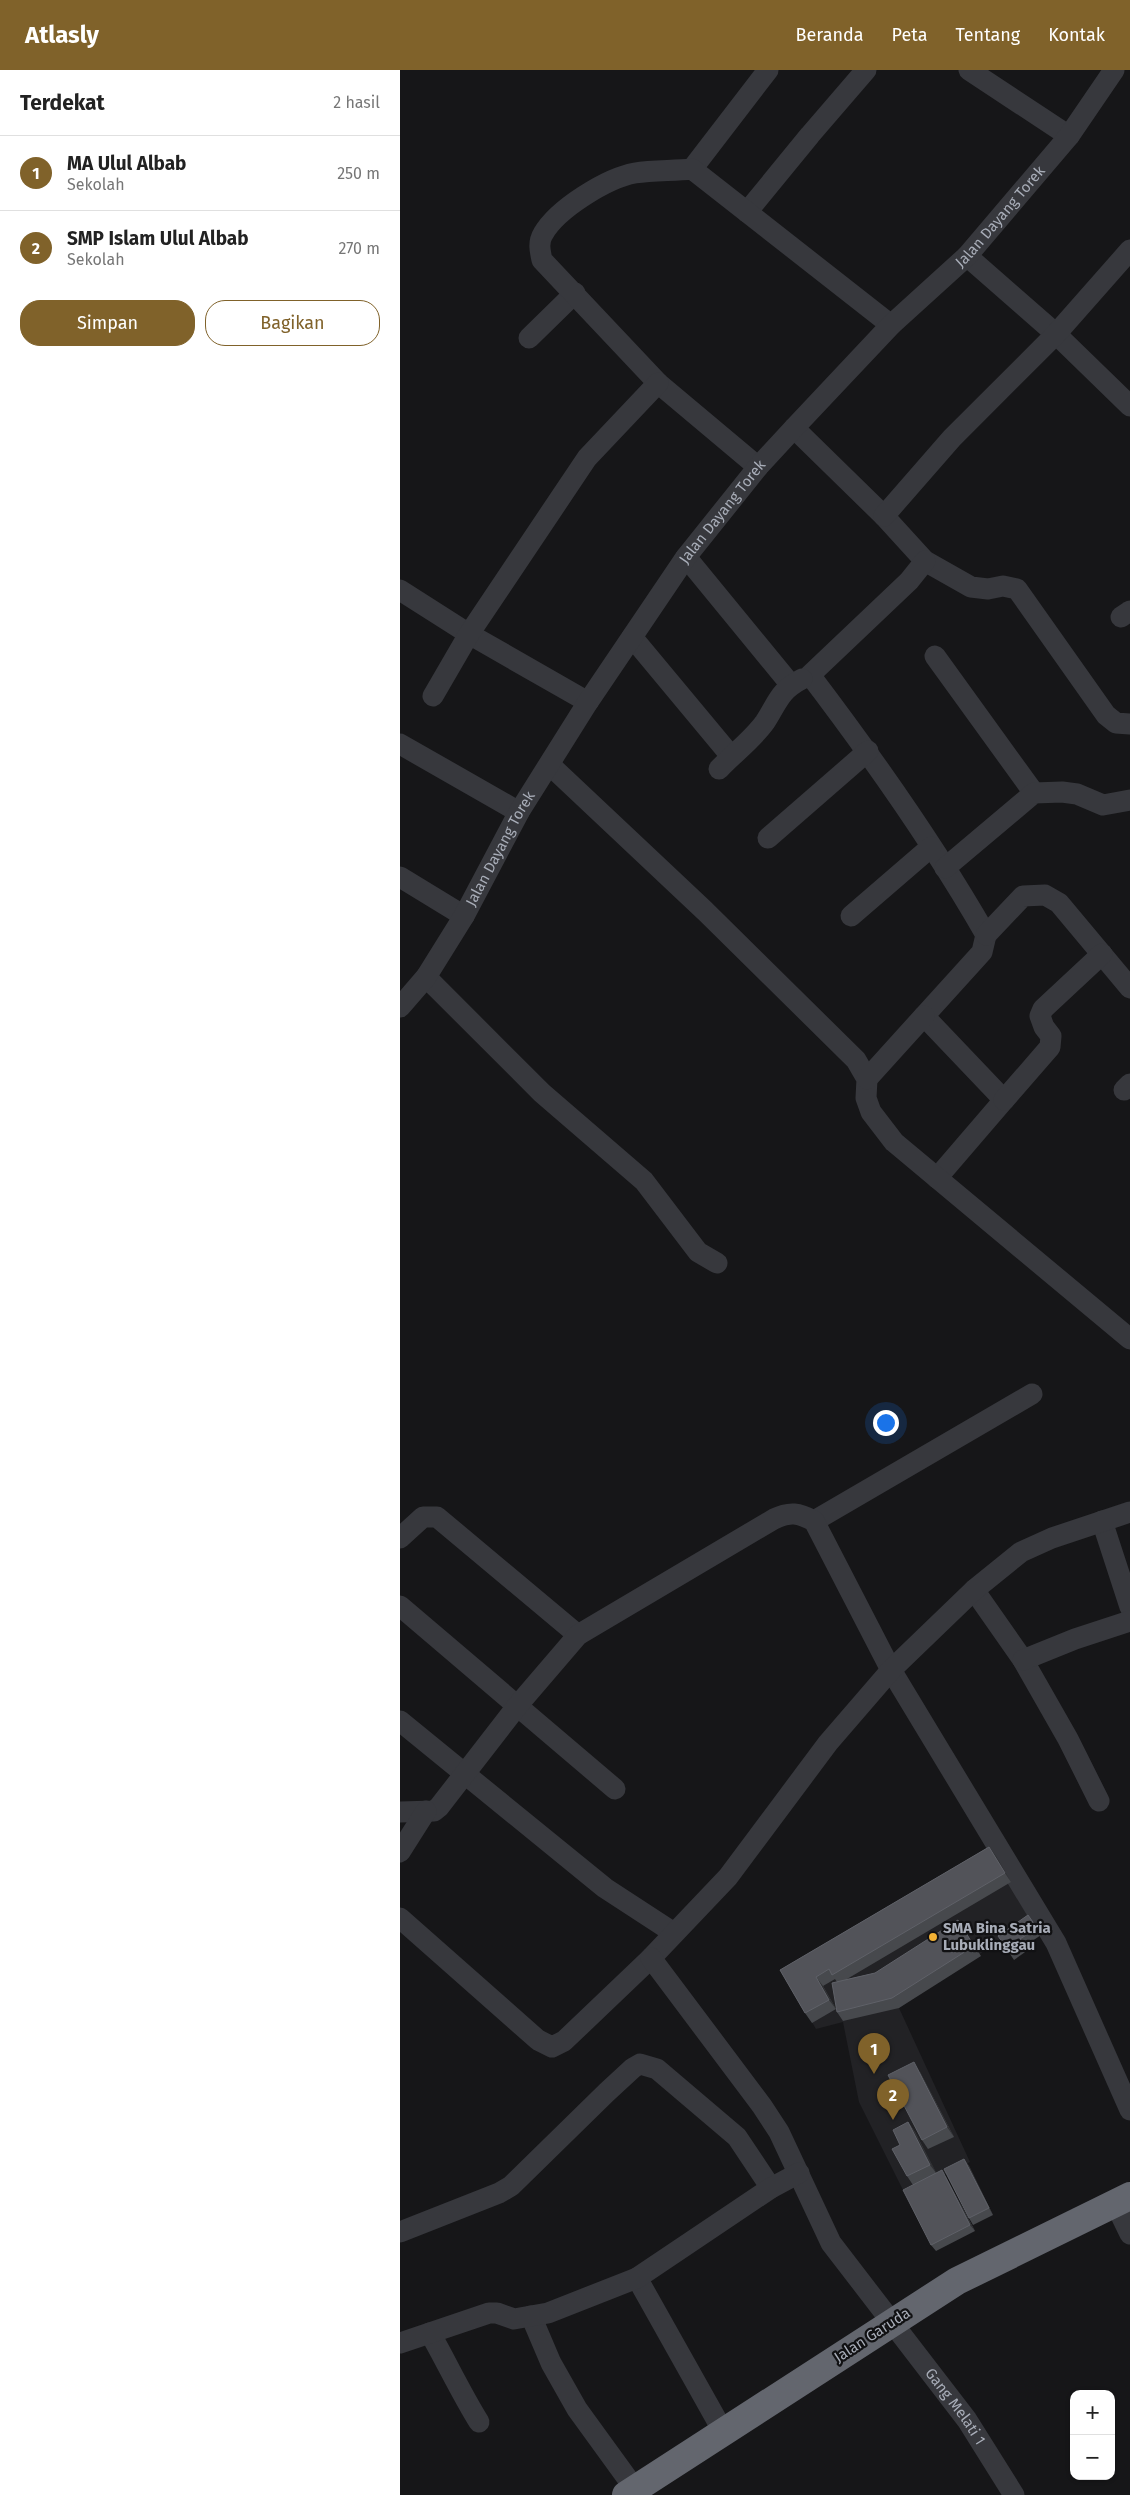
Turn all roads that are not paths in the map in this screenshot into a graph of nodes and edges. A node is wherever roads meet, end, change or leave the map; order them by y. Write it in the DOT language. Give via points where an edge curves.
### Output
graph roads {
  1 [pos="768,70"];
  2 [pos="866,70"];
  3 [pos="969,70"];
  4 [pos="1114,70"];
  5 [pos="1069,136"];
  6 [pos="692,169"];
  7 [pos="747,212"];
  8 [pos="1130,250"];
  9 [pos="966,256"];
  10 [pos="575,293"];
  11 [pos="891,325"];
  12 [pos="1056,334"];
  13 [pos="529,338"];
  14 [pos="658,383"];
  15 [pos="1130,406"];
  16 [pos="794,428"];
  17 [pos="758,467"];
  18 [pos="884,516"];
  19 [pos="686,556"];
  20 [pos="925,561"];
  21 [pos="400,590"];
  22 [pos="470,634"];
  23 [pos="632,637"];
  24 [pos="934,656"];
  25 [pos="810,674"];
  26 [pos="791,685"];
  27 [pos="433,696"];
  28 [pos="588,702"];
  29 [pos="1130,724"];
  30 [pos="400,744"];
  31 [pos="868,751"];
  32 [pos="550,765"];
  33 [pos="1034,793"];
  34 [pos="1130,800"];
  35 [pos="519,812"];
  36 [pos="768,838"];
  37 [pos="931,847"];
  38 [pos="945,868"];
  39 [pos="400,877"];
  40 [pos="464,916"];
  41 [pos="851,916"];
  42 [pos="986,935"];
  43 [pos="1102,954"];
  44 [pos="414,983"];
  45 [pos="1130,988"];
  46 [pos="400,1007"];
  47 [pos="924,1016"];
  48 [pos="867,1078"];
  49 [pos="1004,1100"];
  50 [pos="937,1178"];
  51 [pos="717,1263"];
  52 [pos="1130,1339"];
  53 [pos="1032,1394"];
  54 [pos="1130,1512"];
  55 [pos="1102,1521"];
  56 [pos="814,1522"];
  57 [pos="404,1526"];
  58 [pos="974,1590"];
  59 [pos="400,1606"];
  60 [pos="1130,1606"];
  61 [pos="1130,1621"];
  62 [pos="578,1635"];
  63 [pos="1023,1660"];
  64 [pos="891,1670"];
  65 [pos="518,1705"];
  66 [pos="400,1721"];
  67 [pos="464,1774"];
  68 [pos="615,1789"];
  69 [pos="1099,1801"];
  70 [pos="426,1811"];
  71 [pos="400,1812"];
  72 [pos="400,1852"];
  73 [pos="400,1918"];
  74 [pos="674,1934"];
  75 [pos="651,1958"];
  76 [pos="1130,2110"];
  77 [pos="799,2173"];
  78 [pos="771,2188"];
  79 [pos="1122,2200"];
  80 [pos="400,2232"];
  81 [pos="1130,2234"];
  82 [pos="637,2278"];
  83 [pos="531,2316"];
  84 [pos="890,2322"];
  85 [pos="430,2333"];
  86 [pos="400,2343"];
  87 [pos="479,2422"];
  88 [pos="724,2433"];
  89 [pos="631,2492"];
  90 [pos="1014,2495"];
  1 -- 6 [label="street"];
  2 -- 7 [label="street"];
  3 -- 5 [label="street"];
  4 -- 5 [label="street, Jalan Dayang Torek"];
  5 -- 9 [label="street, Jalan Dayang Torek"];
  6 -- 7 [label="street"];
  6 -- 10 [label="street" via="635,173 608,181 580,198 542,234 539,249 542,260"];
  7 -- 11 [label="street"];
  8 -- 12 [label="street"];
  9 -- 11 [label="street, Jalan Dayang Torek"];
  9 -- 12 [label="street"];
  10 -- 13 [label="street"];
  10 -- 14 [label="street"];
  11 -- 16 [label="street, Jalan Dayang Torek"];
  12 -- 15 [label="street"];
  12 -- 18 [label="street" via="952,438"];
  14 -- 17 [label="street"];
  14 -- 22 [label="street" via="587,458"];
  16 -- 17 [label="street, Jalan Dayang Torek"];
  16 -- 18 [label="street"];
  17 -- 19 [label="street, Jalan Dayang Torek"];
  18 -- 20 [label="street"];
  19 -- 23 [label="street, Jalan Dayang Torek"];
  19 -- 26 [label="street"];
  20 -- 25 [label="street" via="909,581"];
  20 -- 29 [label="street" via="971,587 1017,589 1106,715 1116,723"];
  21 -- 22 [label="street"];
  22 -- 27 [label="street"];
  22 -- 28 [label="street"];
  23 -- 26 [label="street" via="725,763 764,722 774,702"];
  23 -- 28 [label="street, Jalan Dayang Torek"];
  24 -- 33 [label="street"];
  25 -- 26 [label="street"];
  25 -- 31 [label="street"];
  28 -- 32 [label="street, Jalan Dayang Torek"];
  30 -- 35 [label="street"];
  31 -- 36 [label="street"];
  31 -- 37 [label="street"];
  32 -- 35 [label="street, Jalan Dayang Torek"];
  32 -- 48 [label="street" via="856,1060"];
  33 -- 34 [label="street" via="1077,794 1103,805"];
  33 -- 38 [label="street"];
  35 -- 40 [label="street, Jalan Dayang Torek"];
  37 -- 38 [label="street"];
  37 -- 41 [label="street"];
  38 -- 42 [label="street"];
  39 -- 40 [label="street"];
  40 -- 44 [label="street, Jalan Dayang Torek"];
  42 -- 43 [label="street" via="1023,896 1045,895 1059,903"];
  42 -- 47 [label="street" via="982,952"];
  43 -- 45 [label="street"];
  43 -- 49 [label="street" via="1042,1010 1040,1016 1051,1036 1050,1047"];
  44 -- 46 [label="street, Jalan Dayang Torek"];
  44 -- 51 [label="street" via="644,1181 698,1252"];
  47 -- 48 [label="street"];
  47 -- 49 [label="street"];
  48 -- 50 [label="street" via="866,1098 871,1112 894,1142"];
  49 -- 50 [label="street"];
  50 -- 52 [label="street"];
  53 -- 56 [label="street"];
  54 -- 55 [label="street"];
  55 -- 58 [label="street" via="1022,1552"];
  55 -- 60 [label="street"];
  56 -- 62 [label="street" via="800,1514 786,1513"];
  56 -- 64 [label="street"];
  57 -- 62 [label="street" via="423,1517 437,1517"];
  58 -- 63 [label="street"];
  58 -- 64 [label="street"];
  59 -- 65 [label="street"];
  61 -- 63 [label="street"];
  62 -- 65 [label="street"];
  63 -- 69 [label="street"];
  64 -- 74 [label="street" via="828,1743 728,1877"];
  64 -- 76 [label="street" via="1056,1944"];
  65 -- 67 [label="street"];
  65 -- 68 [label="street"];
  66 -- 67 [label="street"];
  67 -- 70 [label="street" via="439,1807"];
  67 -- 74 [label="street" via="605,1888"];
  70 -- 71 [label="street"];
  70 -- 72 [label="street"];
  73 -- 75 [label="street" via="538,2040 552,2047 564,2042"];
  74 -- 75 [label="street"];
  75 -- 77 [label="street, Gang Melati 1" via="762,2106"];
  77 -- 78 [label="street"];
  77 -- 84 [label="street, Gang Melati 1" via="832,2243"];
  78 -- 80 [label="street" via="737,2138 657,2069 640,2064 606,2092 511,2186"];
  78 -- 82 [label="street"];
  79 -- 81 [label="street"];
  79 -- 84 [label="highway, Jalan Garuda" via="957,2281"];
  82 -- 83 [label="street" via="548,2313"];
  82 -- 88 [label="street"];
  83 -- 85 [label="street" via="514,2319 493,2312"];
  83 -- 89 [label="street" via="551,2363 577,2409"];
  84 -- 88 [label="highway, Jalan Garuda"];
  84 -- 90 [label="street, Gang Melati 1" via="967,2420"];
  85 -- 86 [label="street"];
  85 -- 87 [label="street"];
  88 -- 89 [label="highway, Jalan Garuda"];
}
